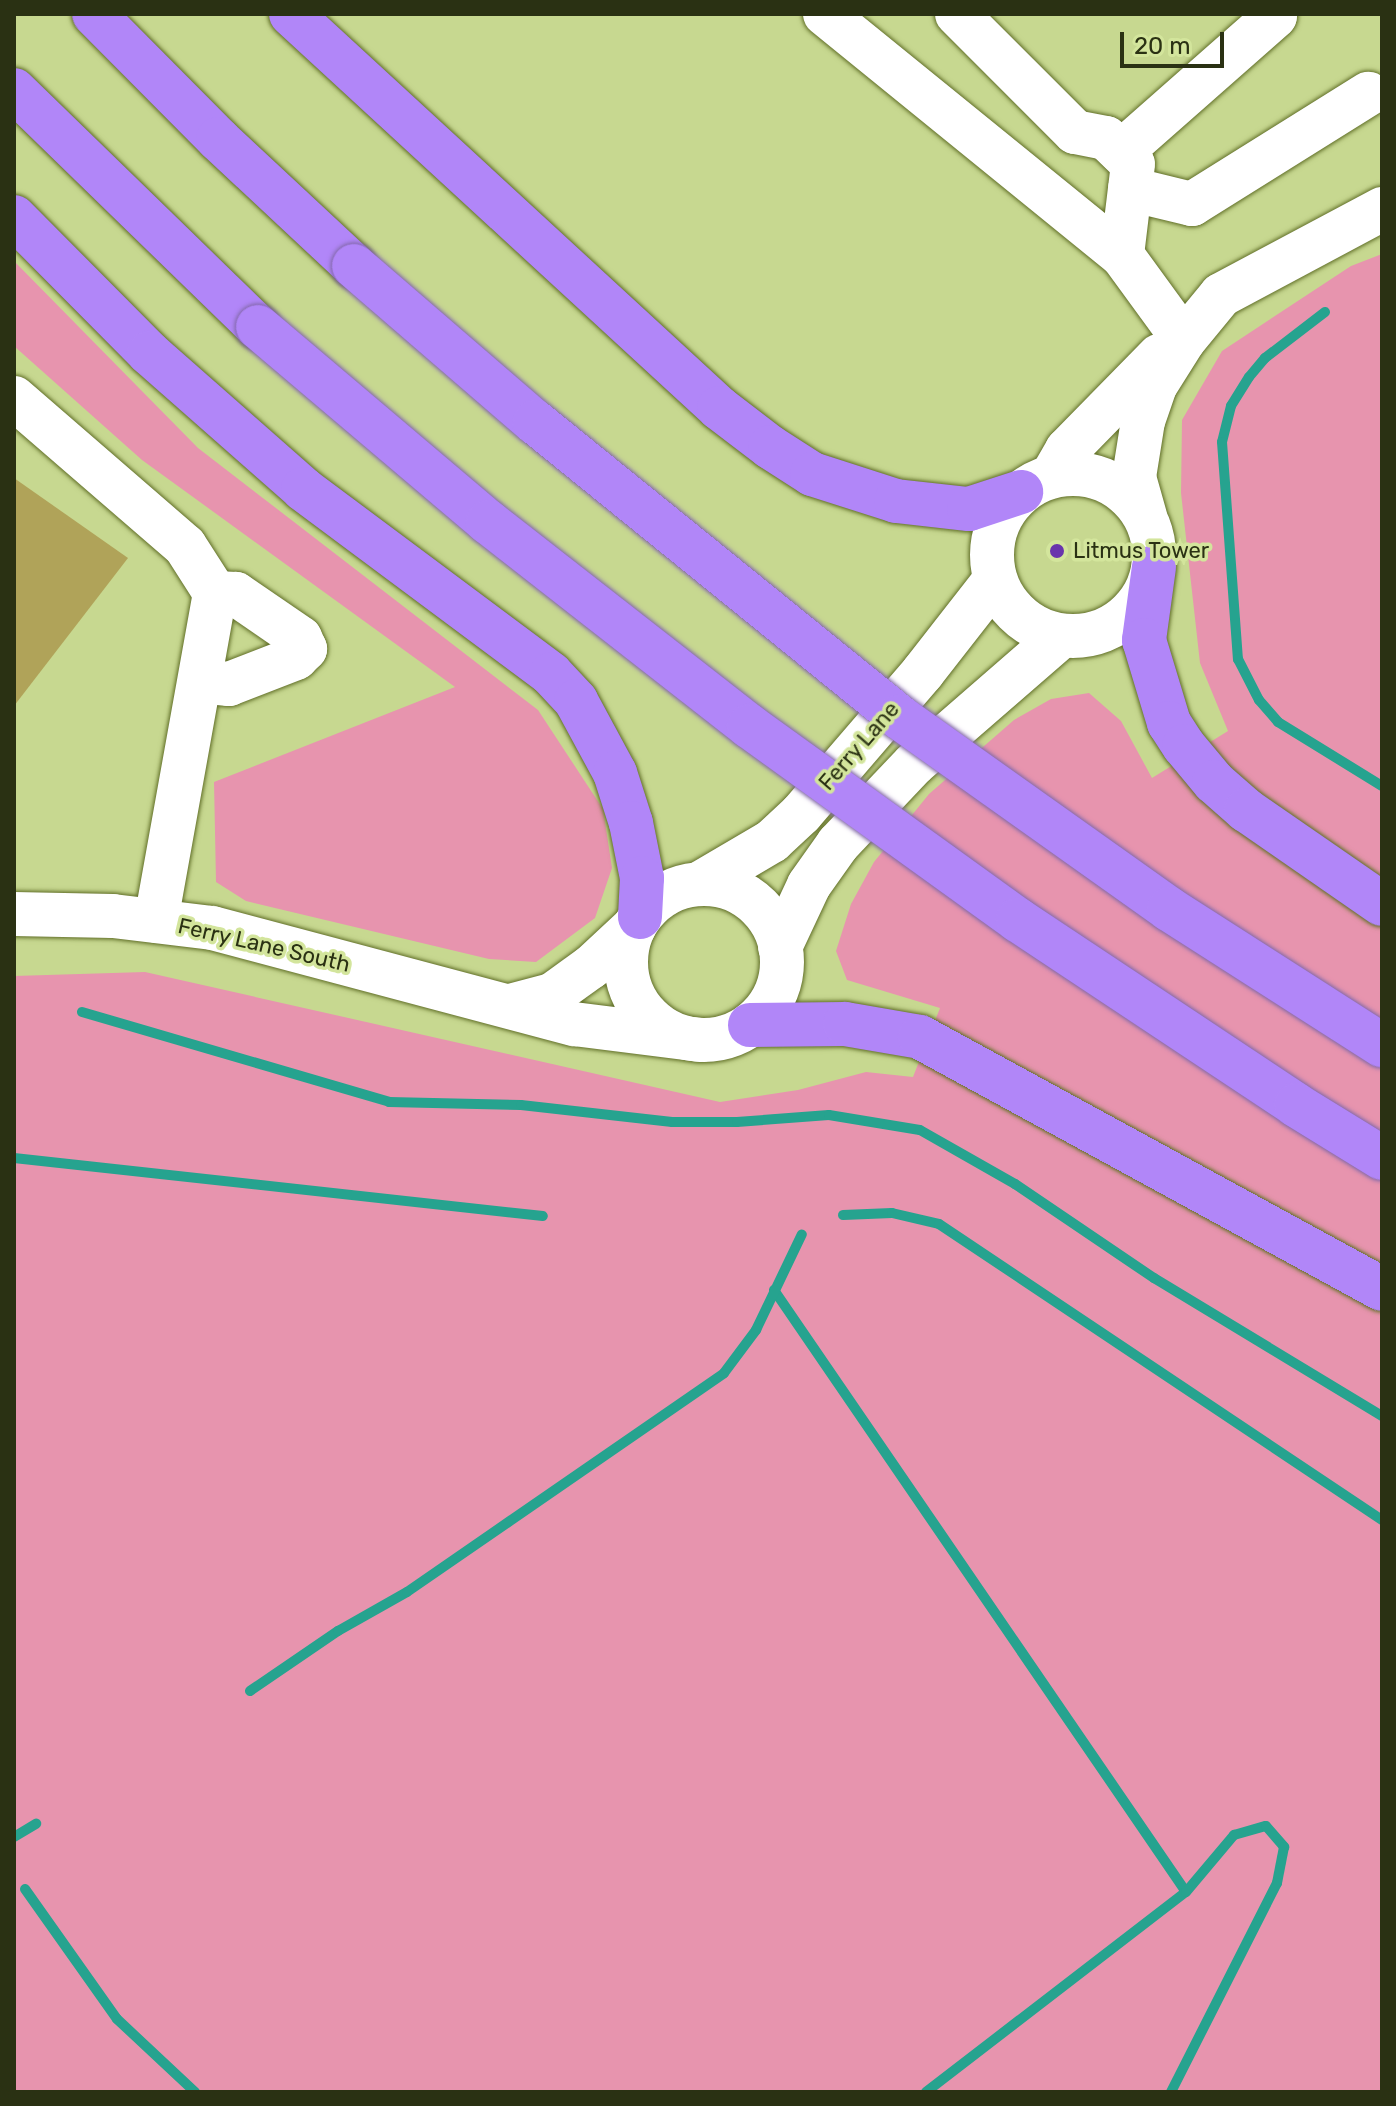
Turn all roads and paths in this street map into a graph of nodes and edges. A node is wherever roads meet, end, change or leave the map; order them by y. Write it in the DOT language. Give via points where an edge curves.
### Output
graph roads {
  1 [pos="94,14"];
  2 [pos="291,14"];
  3 [pos="825,14"];
  4 [pos="957,14"];
  5 [pos="1272,14"];
  6 [pos="14,90"];
  7 [pos="1368,94"];
  8 [pos="1125,171"];
  9 [pos="1382,209"];
  10 [pos="14,217"];
  11 [pos="1122,255"];
  12 [pos="1184,340"];
  13 [pos="14,398"];
  14 [pos="1036,484"];
  15 [pos="1145,516"];
  16 [pos="1154,567"];
  17 [pos="995,580"];
  18 [pos="215,593"];
  19 [pos="1061,636"];
  20 [pos="200,681"];
  21 [pos="699,884"];
  22 [pos="1382,904"];
  23 [pos="14,914"];
  24 [pos="156,921"];
  25 [pos="637,922"];
  26 [pos="780,947"];
  27 [pos="510,1006"];
  28 [pos="750,1025"];
  29 [pos="701,1040"];
  30 [pos="1382,1045"];
  31 [pos="1382,1158"];
  32 [pos="1382,1289"];
  1 -- 30 [label="highway, bridge" via="354,266 535,422 899,717 1169,909"];
  2 -- 14 [label="highway" via="719,408 812,474 896,501 969,509"];
  3 -- 11 [label="street"];
  4 -- 8 [label="street" via="1075,132 1106,138"];
  5 -- 8 [label="street"];
  6 -- 31 [label="highway, bridge" via="258,327 488,522 749,726 1018,920"];
  7 -- 8 [label="street" via="1192,204"];
  8 -- 11 [label="street"];
  9 -- 12 [label="street" via="1221,295"];
  10 -- 25 [label="highway" via="149,353 303,489 551,674 576,701 615,773 631,823 642,878"];
  11 -- 12 [label="street"];
  12 -- 14 [label="street" via="1151,361"];
  12 -- 15 [label="street" via="1155,386 1143,421 1134,477"];
  13 -- 18 [label="street" via="185,546"];
  14 -- 15 [label="street" via="1079,474 1105,480 1128,495"];
  14 -- 17 [label="street" via="1004,511 994,532"];
  15 -- 16 [label="street"];
  16 -- 19 [label="street" via="1131,612 1099,632"];
  16 -- 22 [label="highway" via="1144,640 1169,723 1184,746 1246,810"];
  17 -- 19 [label="street" via="1020,618"];
  17 -- 21 [label="street, Ferry Lane" via="801,814 772,841"];
  18 -- 20 [label="street"];
  18 -- 20 [label="street" via="236,594 300,638 305,649 296,658 229,684"];
  19 -- 26 [label="street" via="914,764 838,844 809,885"];
  20 -- 24 [label="street"];
  21 -- 25 [label="street" via="656,901"];
  21 -- 26 [label="street" via="742,894 773,926"];
  23 -- 24 [label="street, Ferry Lane South"];
  24 -- 27 [label="street, Ferry Lane South" via="212,928"];
  25 -- 27 [label="street, Ferry Lane South" via="591,967 552,995"];
  25 -- 29 [label="street" via="627,951 627,977 636,1002 675,1035"];
  26 -- 28 [label="street" via="777,990"];
  27 -- 29 [label="street, Ferry Lane South" via="574,1024"];
  28 -- 29 [label="street" via="727,1037"];
  28 -- 32 [label="highway" via="845,1024 920,1037"];
}
